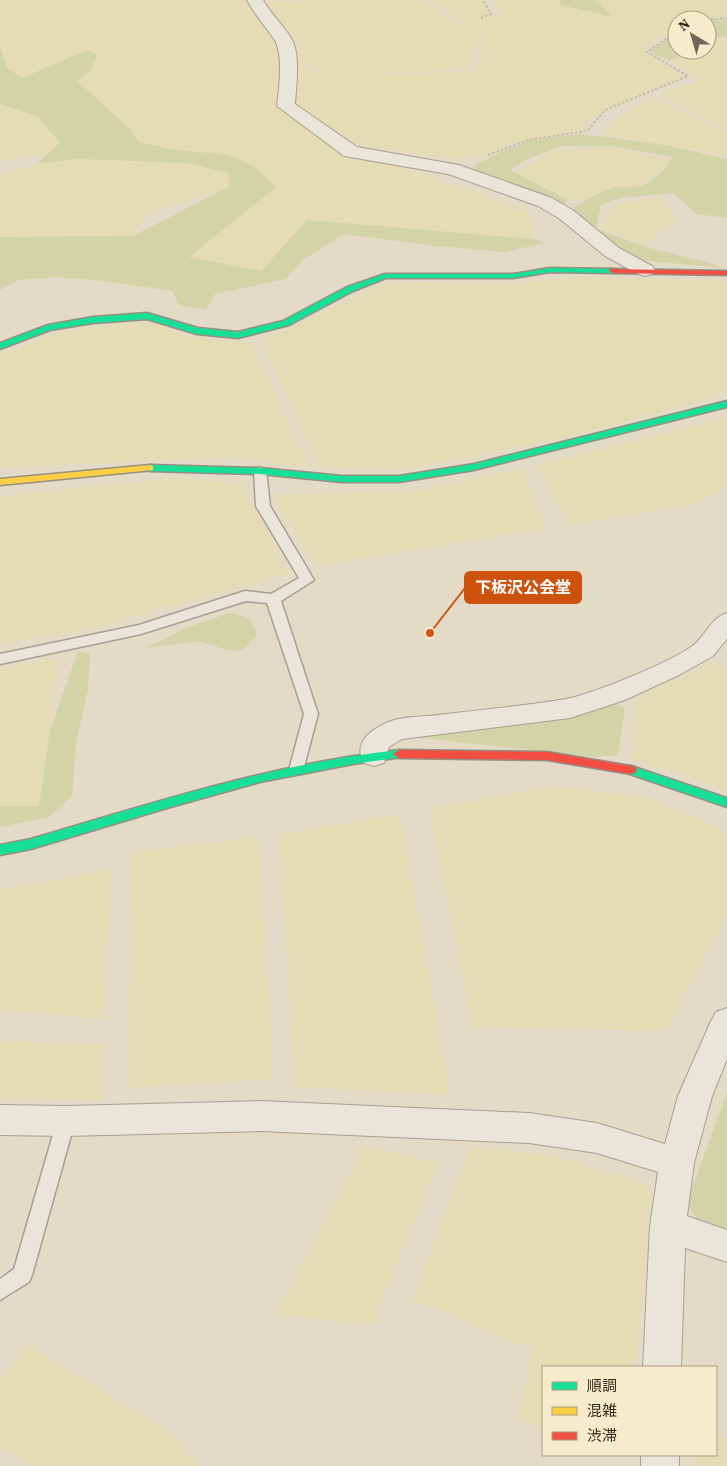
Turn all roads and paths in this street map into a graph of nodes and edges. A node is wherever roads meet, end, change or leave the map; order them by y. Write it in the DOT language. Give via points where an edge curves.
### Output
graph roads {
  1 [pos="255,0"];
  2 [pos="484,0"];
  3 [pos="481,18"];
  4 [pos="667,38"];
  5 [pos="452,169"];
  6 [pos="645,270"];
  7 [pos="727,273"];
  8 [pos="0,346"];
  9 [pos="727,404"];
  10 [pos="260,471"];
  11 [pos="0,482"];
  12 [pos="273,599"];
  13 [pos="727,622"];
  14 [pos="0,659"];
  15 [pos="374,756"];
  16 [pos="297,770"];
  17 [pos="727,803"];
  18 [pos="0,850"];
  19 [pos="727,1021"];
  20 [pos="0,1120"];
  21 [pos="66,1121"];
  22 [pos="677,1163"];
  23 [pos="668,1226"];
  24 [pos="727,1246"];
  25 [pos="0,1291"];
  26 [pos="662,1366"];
  1 -- 5 [label="street" via="284,40 289,69 286,106 351,152"];
  2 -- 3 [label="path" via="491,14"];
  4 -- 5 [label="path" via="647,52 688,76 605,110 587,131 528,140"];
  5 -- 6 [label="street" via="545,202 567,215 612,252"];
  6 -- 7 [label="street"];
  6 -- 8 [label="street" via="550,270 513,276 385,276 350,289 286,323 238,335 197,331 147,316 92,320 48,328"];
  9 -- 10 [label="street" via="474,466 399,479 342,479"];
  10 -- 11 [label="street" via="131,468"];
  10 -- 12 [label="lane" via="263,506 307,580"];
  12 -- 14 [label="lane" via="245,596 141,629"];
  12 -- 16 [label="lane" via="312,714"];
  13 -- 15 [label="street" via="704,650 616,693 570,708 396,730 376,742"];
  15 -- 16 [label="street"];
  15 -- 17 [label="street" via="462,752 547,756 643,773"];
  16 -- 18 [label="street"];
  19 -- 22 [label="street" via="695,1096"];
  20 -- 21 [label="street"];
  21 -- 22 [label="street" via="261,1116 529,1128 597,1138"];
  21 -- 25 [label="lane" via="22,1275"];
  22 -- 23 [label="street"];
  23 -- 24 [label="street"];
  23 -- 26 [label="street"];
}
